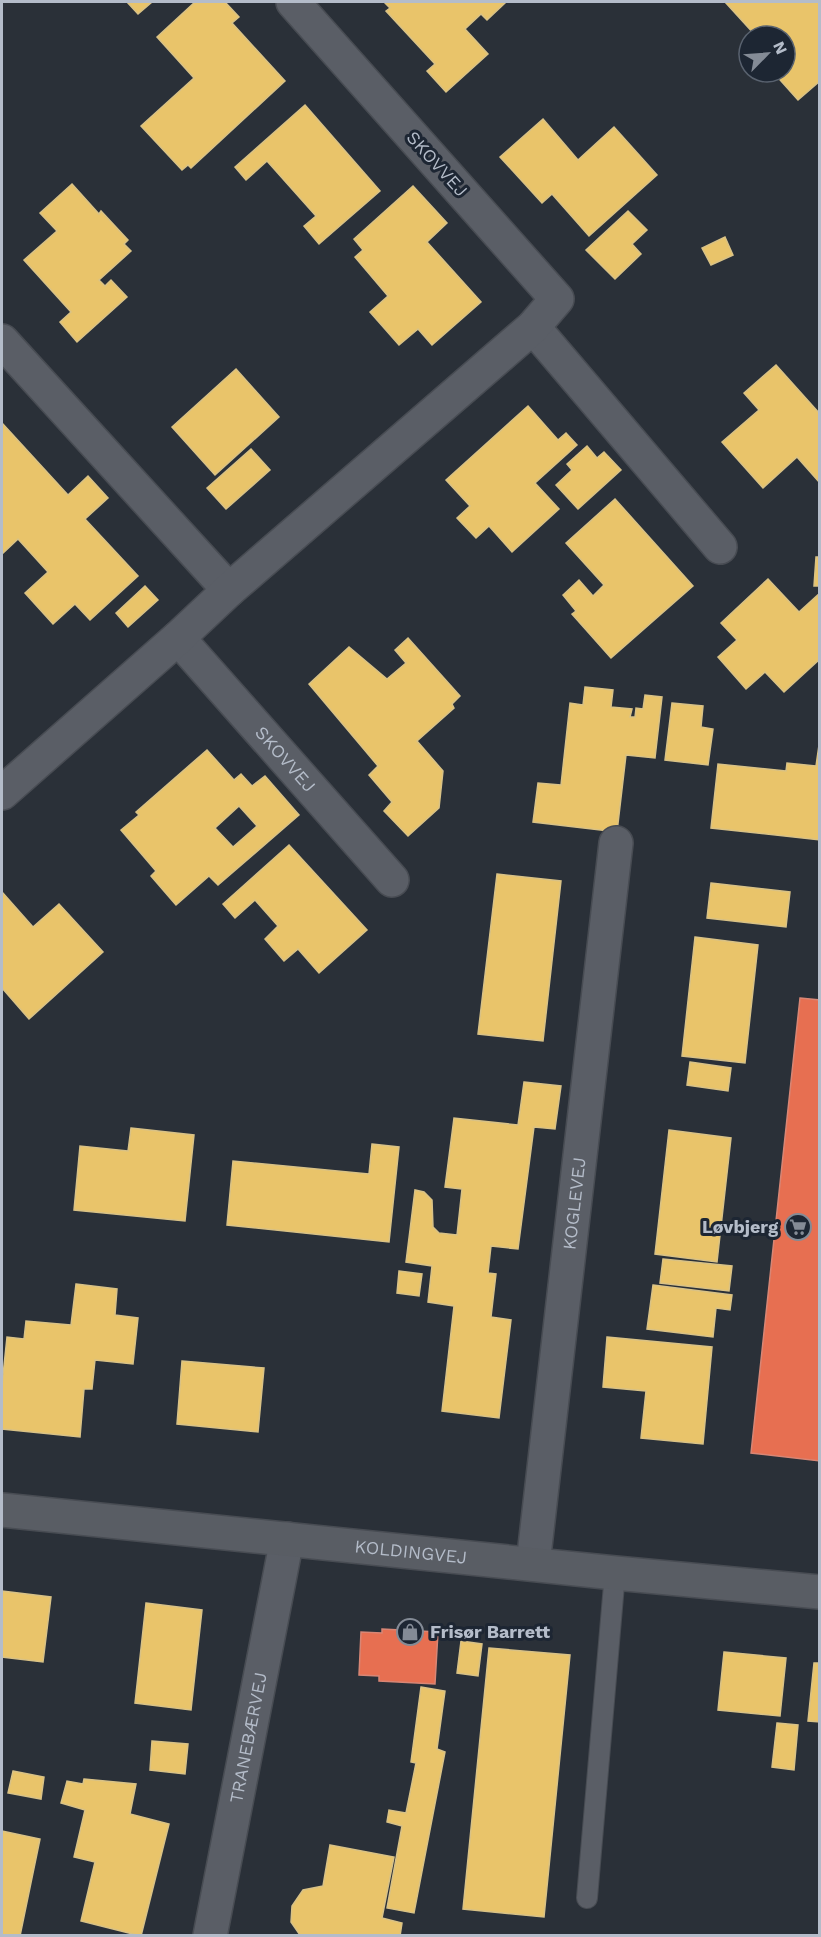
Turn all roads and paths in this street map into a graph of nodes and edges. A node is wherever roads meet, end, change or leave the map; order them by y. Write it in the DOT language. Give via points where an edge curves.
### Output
graph roads {
  1 [pos="293,2"];
  2 [pos="533,327"];
  3 [pos="2,341"];
  4 [pos="720,547"];
  5 [pos="229,590"];
  6 [pos="178,638"];
  7 [pos="2,793"];
  8 [pos="616,843"];
  9 [pos="392,880"];
  10 [pos="2,1510"];
  11 [pos="287,1539"];
  12 [pos="533,1564"];
  13 [pos="615,1573"];
  14 [pos="819,1592"];
  15 [pos="587,1898"];
  16 [pos="210,1935"];
  1 -- 2 [label="street, SKOVVEJ" via="557,299"];
  2 -- 4 [label="street"];
  2 -- 5 [label="street, SKOVVEJ"];
  3 -- 5 [label="street"];
  5 -- 6 [label="street, SKOVVEJ"];
  6 -- 7 [label="street, SKOVVEJ"];
  6 -- 9 [label="street, SKOVVEJ"];
  8 -- 12 [label="street, KOGLEVEJ"];
  10 -- 11 [label="street, KOLDINGVEJ"];
  11 -- 12 [label="street, KOLDINGVEJ"];
  11 -- 16 [label="street, TRANEBÆRVEJ"];
  12 -- 13 [label="street, KOLDINGVEJ"];
  13 -- 14 [label="street, KOLDINGVEJ"];
  13 -- 15 [label="lane"];
}
